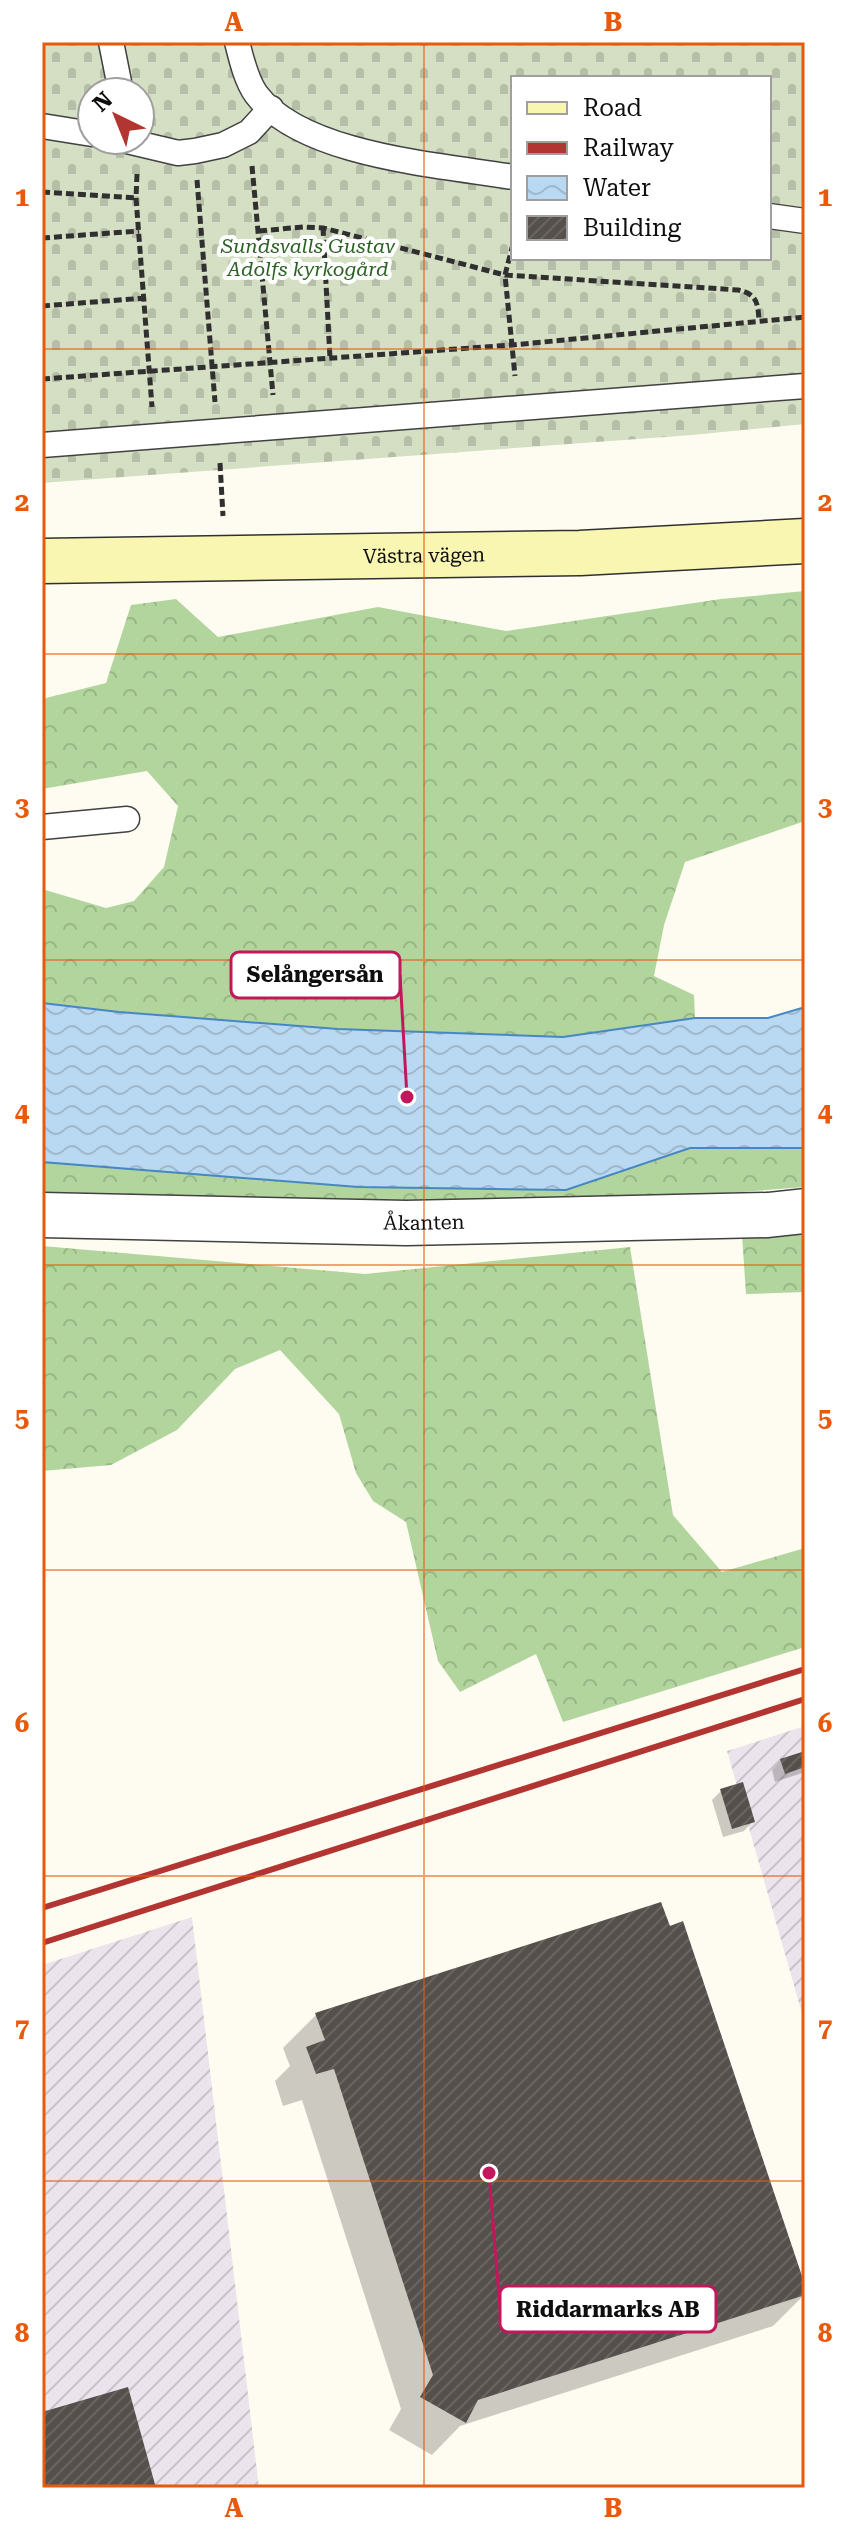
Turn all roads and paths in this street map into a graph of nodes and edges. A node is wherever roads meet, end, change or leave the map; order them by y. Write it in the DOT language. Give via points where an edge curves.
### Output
graph roads {
  1 [pos="111,42"];
  2 [pos="237,42"];
  3 [pos="118,76"];
  4 [pos="271,108"];
  5 [pos="42,126"];
  6 [pos="76,131"];
  7 [pos="249,132"];
  8 [pos="156,148"];
  9 [pos="195,151"];
  10 [pos="137,156"];
  11 [pos="511,177"];
  12 [pos="42,192"];
  13 [pos="136,198"];
  14 [pos="771,216"];
  15 [pos="805,221"];
  16 [pos="323,228"];
  17 [pos="139,231"];
  18 [pos="259,231"];
  19 [pos="42,238"];
  20 [pos="511,252"];
  21 [pos="505,275"];
  22 [pos="145,298"];
  23 [pos="42,306"];
  24 [pos="805,317"];
  25 [pos="759,321"];
  26 [pos="512,345"];
  27 [pos="330,358"];
  28 [pos="270,363"];
  29 [pos="211,366"];
  30 [pos="151,371"];
  31 [pos="42,379"];
  32 [pos="805,386"];
  33 [pos="518,409"];
  34 [pos="276,428"];
  35 [pos="217,431"];
  36 [pos="154,436"];
  37 [pos="42,445"];
  38 [pos="223,516"];
  39 [pos="805,541"];
  40 [pos="42,561"];
  41 [pos="127,819"];
  42 [pos="42,827"];
  43 [pos="805,1211"];
  44 [pos="42,1215"];
  1 -- 3 [label="lane"];
  2 -- 4 [label="lane" via="255,92"];
  4 -- 7 [label="lane"];
  4 -- 11 [label="lane" via="292,125 376,155"];
  5 -- 6 [label="lane"];
  7 -- 9 [label="lane"];
  7 -- 18 [label="path"];
  8 -- 9 [label="lane"];
  9 -- 29 [label="path"];
  10 -- 13 [label="path"];
  12 -- 13 [label="path"];
  13 -- 17 [label="path"];
  14 -- 15 [label="lane"];
  16 -- 18 [label="path"];
  16 -- 21 [label="path"];
  16 -- 27 [label="path"];
  17 -- 19 [label="path"];
  17 -- 22 [label="path"];
  18 -- 28 [label="path"];
  20 -- 21 [label="path"];
  21 -- 25 [label="path" via="750,292 757,300"];
  21 -- 26 [label="path"];
  22 -- 23 [label="path"];
  22 -- 30 [label="path"];
  24 -- 25 [label="path"];
  25 -- 26 [label="path"];
  26 -- 27 [label="path"];
  26 -- 33 [label="path"];
  27 -- 28 [label="path"];
  28 -- 29 [label="path"];
  28 -- 34 [label="path"];
  29 -- 30 [label="path"];
  29 -- 35 [label="path"];
  30 -- 31 [label="path"];
  30 -- 36 [label="path"];
  32 -- 33 [label="lane"];
  33 -- 34 [label="lane"];
  34 -- 35 [label="lane"];
  35 -- 36 [label="lane"];
  35 -- 38 [label="path"];
  36 -- 37 [label="lane"];
  39 -- 40 [label="street, Västra vägen" via="580,553"];
  41 -- 42 [label="lane"];
  43 -- 44 [label="street, Åkanten" via="406,1223"];
}
